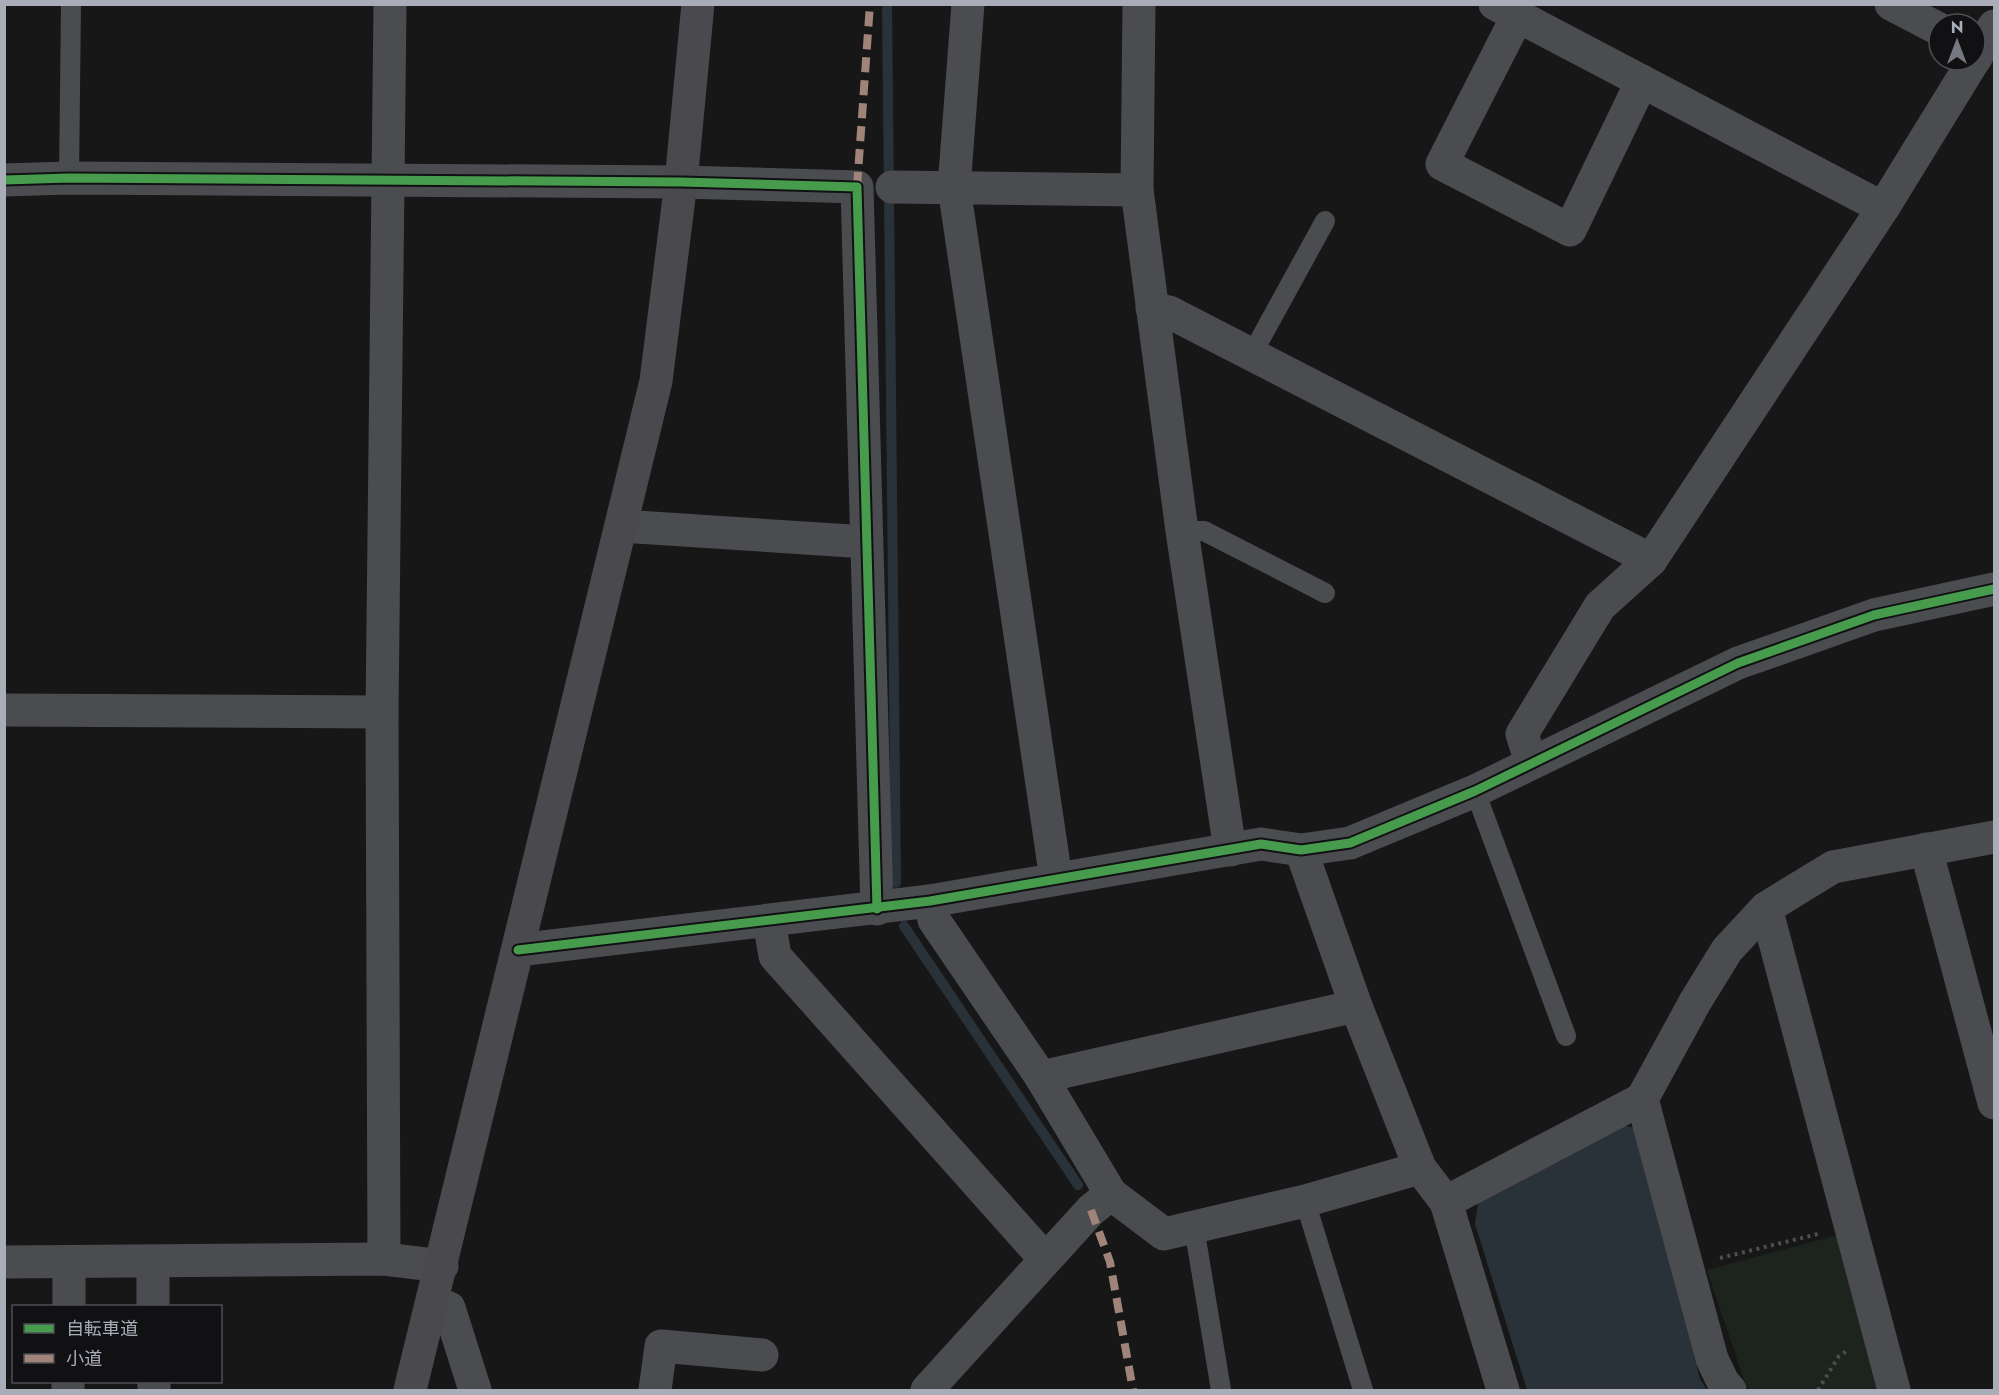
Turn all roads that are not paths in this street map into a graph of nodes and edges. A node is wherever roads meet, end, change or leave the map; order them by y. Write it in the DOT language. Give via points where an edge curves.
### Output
graph roads {
  1 [pos="71,4"];
  2 [pos="390,4"];
  3 [pos="698,4"];
  4 [pos="968,4"];
  5 [pos="1139,4"];
  6 [pos="1891,4"];
  7 [pos="1507,10"];
  8 [pos="1927,23"];
  9 [pos="1965,72"];
  10 [pos="1642,81"];
  11 [pos="69,178"];
  12 [pos="4,180"];
  13 [pos="389,181"];
  14 [pos="681,182"];
  15 [pos="892,187"];
  16 [pos="954,187"];
  17 [pos="1137,189"];
  18 [pos="1883,208"];
  19 [pos="1325,221"];
  20 [pos="1152,308"];
  21 [pos="1252,354"];
  22 [pos="621,526"];
  23 [pos="1182,531"];
  24 [pos="866,542"];
  25 [pos="1651,560"];
  26 [pos="1995,589"];
  27 [pos="1325,593"];
  28 [pos="4,710"];
  29 [pos="382,712"];
  30 [pos="1531,762"];
  31 [pos="1474,791"];
  32 [pos="1995,837"];
  33 [pos="1926,849"];
  34 [pos="1230,850"];
  35 [pos="1301,850"];
  36 [pos="1056,879"];
  37 [pos="930,902"];
  38 [pos="1766,908"];
  39 [pos="877,909"];
  40 [pos="769,921"];
  41 [pos="518,950"];
  42 [pos="1356,1006"];
  43 [pos="1566,1036"];
  44 [pos="1041,1077"];
  45 [pos="1642,1099"];
  46 [pos="1995,1103"];
  47 [pos="1420,1168"];
  48 [pos="1111,1194"];
  49 [pos="1305,1201"];
  50 [pos="1446,1202"];
  51 [pos="1194,1227"];
  52 [pos="384,1260"];
  53 [pos="1045,1260"];
  54 [pos="4,1262"];
  55 [pos="69,1262"];
  56 [pos="153,1262"];
  57 [pos="442,1266"];
  58 [pos="433,1302"];
  59 [pos="69,1305"];
  60 [pos="153,1305"];
  61 [pos="762,1355"];
  62 [pos="410,1390"];
  63 [pos="475,1390"];
  64 [pos="655,1390"];
  65 [pos="927,1390"];
  66 [pos="1221,1390"];
  67 [pos="1363,1390"];
  68 [pos="1503,1390"];
  69 [pos="1730,1390"];
  70 [pos="1894,1390"];
  1 -- 11 [label="lane"];
  2 -- 13 [label="street"];
  3 -- 14 [label="street"];
  4 -- 16 [label="street"];
  5 -- 17 [label="street"];
  6 -- 8 [label="street"];
  7 -- 10 [label="street"];
  7 -- 10 [label="street" via="1442,164 1569,230"];
  9 -- 18 [label="street"];
  10 -- 18 [label="street"];
  11 -- 12 [label="street"];
  11 -- 13 [label="street"];
  13 -- 14 [label="street"];
  13 -- 29 [label="street"];
  14 -- 22 [label="street" via="656,381"];
  14 -- 24 [label="street" via="857,187"];
  15 -- 16 [label="street"];
  16 -- 17 [label="street"];
  16 -- 36 [label="street"];
  17 -- 20 [label="street"];
  18 -- 25 [label="street"];
  19 -- 21 [label="lane"];
  20 -- 21 [label="street" via="1169,312"];
  20 -- 23 [label="street"];
  21 -- 25 [label="street"];
  22 -- 24 [label="street"];
  22 -- 41 [label="street"];
  23 -- 27 [label="lane" via="1204,531"];
  23 -- 34 [label="street"];
  24 -- 39 [label="street"];
  25 -- 30 [label="street" via="1600,606 1522,734"];
  26 -- 30 [label="street" via="1874,615 1738,663"];
  28 -- 29 [label="street"];
  29 -- 52 [label="street"];
  30 -- 31 [label="street"];
  31 -- 35 [label="street" via="1350,843"];
  31 -- 43 [label="lane"];
  32 -- 33 [label="street"];
  33 -- 38 [label="street" via="1833,867"];
  33 -- 46 [label="street"];
  34 -- 35 [label="street" via="1261,844"];
  34 -- 36 [label="street"];
  35 -- 42 [label="street"];
  36 -- 37 [label="street"];
  37 -- 39 [label="street"];
  37 -- 44 [label="street" via="934,920"];
  38 -- 45 [label="street" via="1727,950"];
  38 -- 70 [label="street"];
  39 -- 40 [label="street"];
  40 -- 41 [label="street"];
  40 -- 53 [label="street" via="775,956"];
  41 -- 57 [label="street"];
  42 -- 44 [label="street"];
  42 -- 47 [label="street"];
  44 -- 48 [label="street"];
  45 -- 50 [label="street"];
  45 -- 69 [label="street" via="1712,1359"];
  47 -- 49 [label="street"];
  47 -- 50 [label="street"];
  48 -- 51 [label="street" via="1164,1234"];
  48 -- 53 [label="street"];
  49 -- 51 [label="street"];
  49 -- 67 [label="lane"];
  50 -- 68 [label="street"];
  51 -- 66 [label="lane"];
  52 -- 56 [label="street"];
  52 -- 57 [label="street"];
  53 -- 65 [label="street"];
  54 -- 55 [label="street"];
  55 -- 56 [label="street"];
  55 -- 59 [label="street"];
  56 -- 60 [label="street"];
  57 -- 58 [label="street"];
  58 -- 62 [label="street"];
  58 -- 63 [label="street" via="449,1308"];
  61 -- 64 [label="street" via="661,1346"];
}
